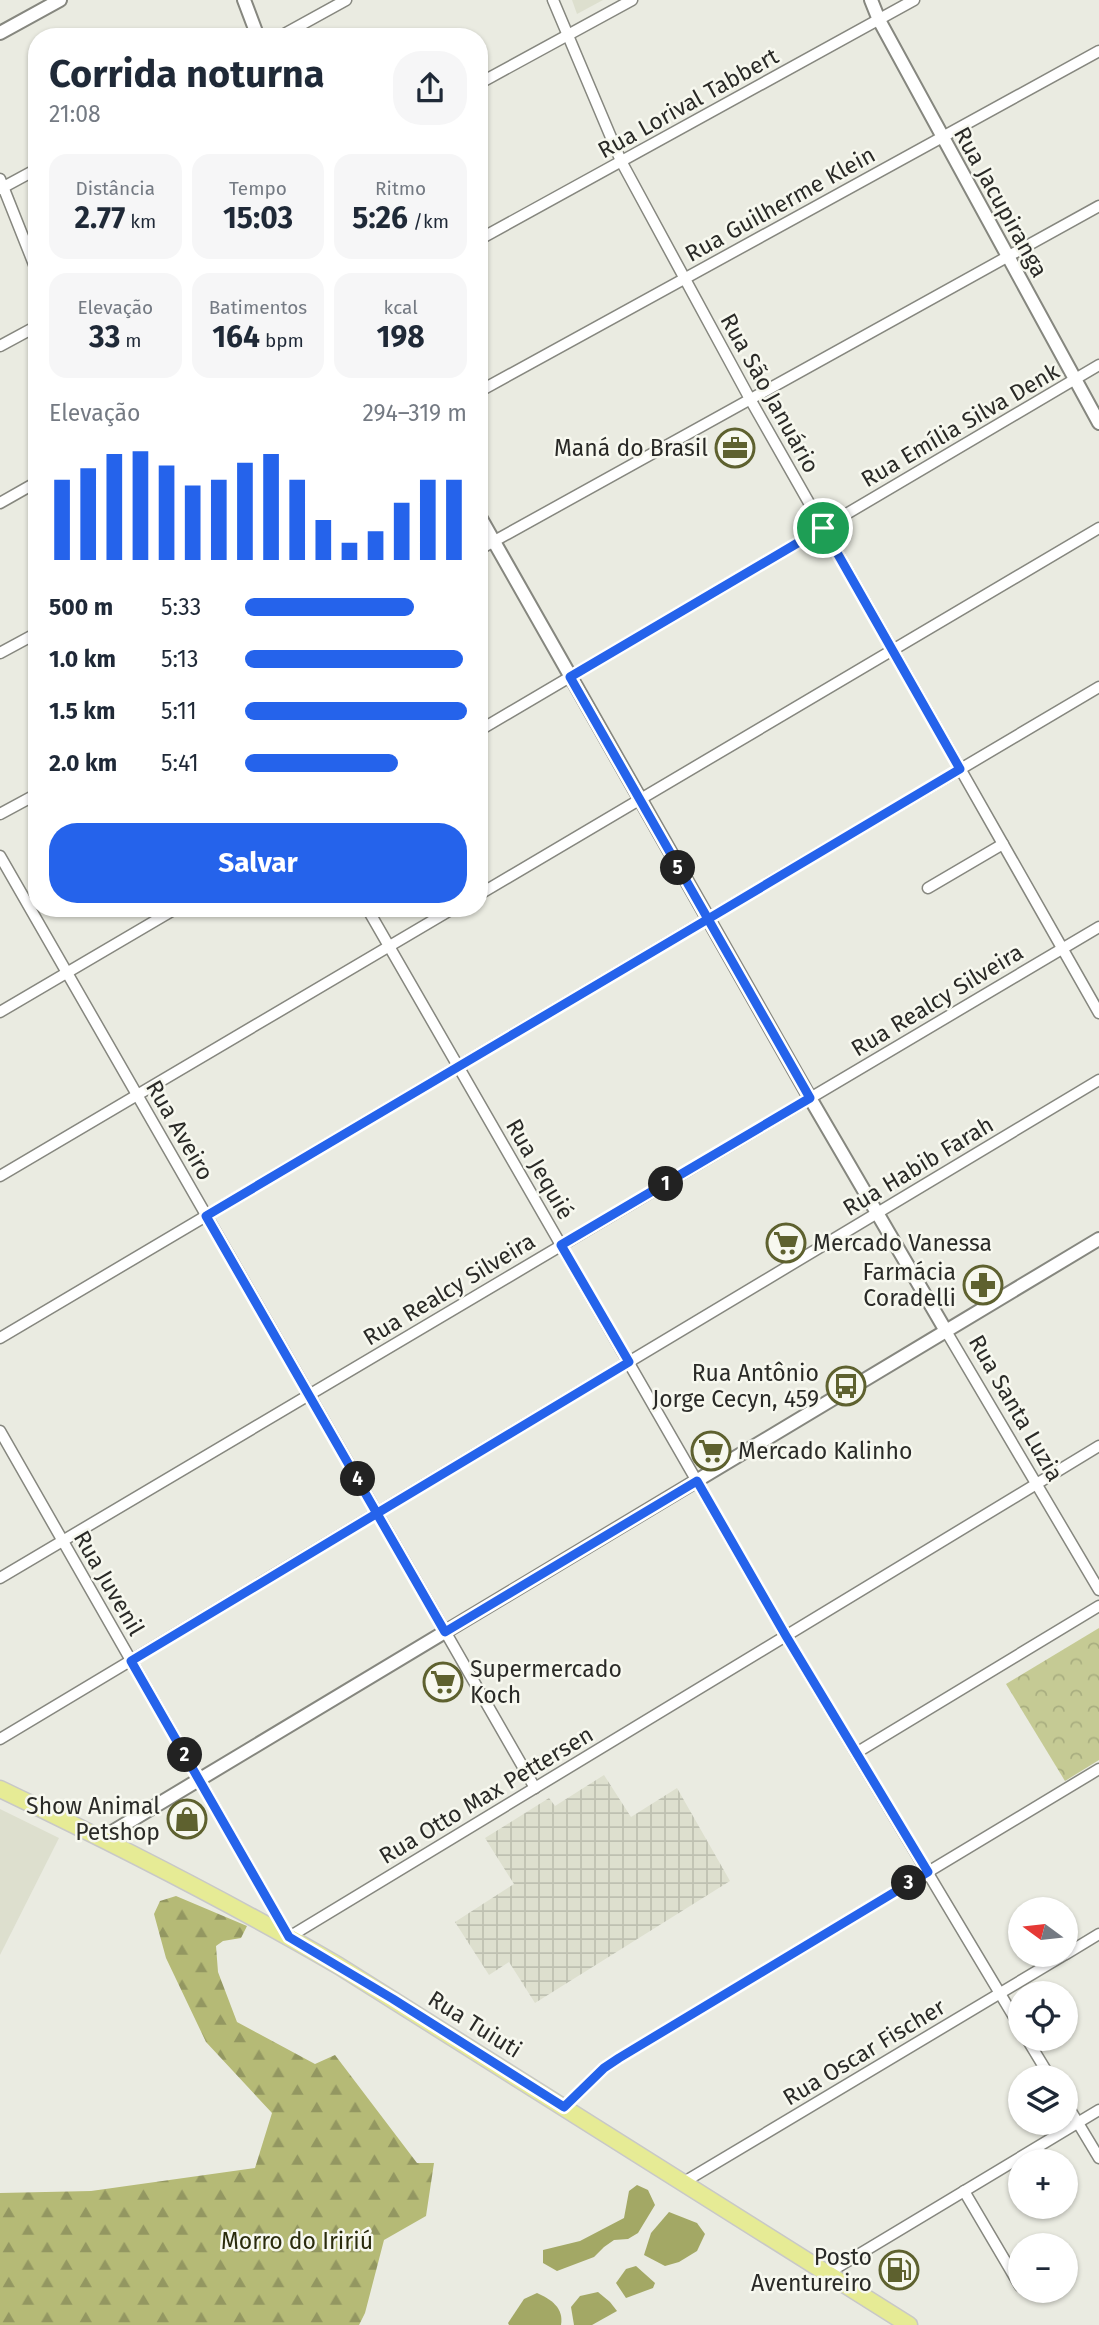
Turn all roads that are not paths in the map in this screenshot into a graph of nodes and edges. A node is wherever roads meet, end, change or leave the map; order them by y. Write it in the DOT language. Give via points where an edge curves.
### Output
graph roads {
  1 [pos="60,0"];
  2 [pos="244,0"];
  3 [pos="346,0"];
  4 [pos="553,0"];
  5 [pos="632,0"];
  6 [pos="870,0"];
  7 [pos="914,0"];
  8 [pos="878,20"];
  9 [pos="255,28"];
  10 [pos="295,28"];
  11 [pos="0,33"];
  12 [pos="567,36"];
  13 [pos="1099,51"];
  14 [pos="488,79"];
  15 [pos="942,137"];
  16 [pos="621,161"];
  17 [pos="28,173"];
  18 [pos="1,185"];
  19 [pos="1099,206"];
  20 [pos="488,235"];
  21 [pos="28,250"];
  22 [pos="1007,257"];
  23 [pos="685,278"];
  24 [pos="28,331"];
  25 [pos="0,346"];
  26 [pos="1099,365"];
  27 [pos="1075,379"];
  28 [pos="488,387"];
  29 [pos="750,399"];
  30 [pos="1099,423"];
  31 [pos="28,487"];
  32 [pos="0,503"];
  33 [pos="823,528"];
  34 [pos="1099,528"];
  35 [pos="488,532"];
  36 [pos="493,541"];
  37 [pos="488,544"];
  38 [pos="28,638"];
  39 [pos="893,650"];
  40 [pos="0,653"];
  41 [pos="570,677"];
  42 [pos="1099,687"];
  43 [pos="488,725"];
  44 [pos="960,769"];
  45 [pos="28,799"];
  46 [pos="640,799"];
  47 [pos="0,814"];
  48 [pos="1003,844"];
  49 [pos="0,856"];
  50 [pos="928,888"];
  51 [pos="488,889"];
  52 [pos="28,905"];
  53 [pos="35,917"];
  54 [pos="162,917"];
  55 [pos="373,917"];
  56 [pos="439,917"];
  57 [pos="708,919"];
  58 [pos="1099,927"];
  59 [pos="390,947"];
  60 [pos="1063,949"];
  61 [pos="67,973"];
  62 [pos="0,1012"];
  63 [pos="1099,1013"];
  64 [pos="458,1066"];
  65 [pos="1099,1080"];
  66 [pos="137,1095"];
  67 [pos="810,1098"];
  68 [pos="0,1176"];
  69 [pos="878,1213"];
  70 [pos="206,1216"];
  71 [pos="1099,1239"];
  72 [pos="561,1245"];
  73 [pos="946,1331"];
  74 [pos="0,1338"];
  75 [pos="629,1362"];
  76 [pos="309,1395"];
  77 [pos="0,1431"];
  78 [pos="1099,1446"];
  79 [pos="697,1481"];
  80 [pos="1036,1485"];
  81 [pos="377,1513"];
  82 [pos="62,1541"];
  83 [pos="0,1578"];
  84 [pos="1099,1590"];
  85 [pos="1099,1606"];
  86 [pos="445,1632"];
  87 [pos="786,1636"];
  88 [pos="131,1661"];
  89 [pos="0,1739"];
  90 [pos="856,1752"];
  91 [pos="1099,1769"];
  92 [pos="199,1780"];
  93 [pos="535,1788"];
  94 [pos="0,1789"];
  95 [pos="102,1838"];
  96 [pos="928,1872"];
  97 [pos="1099,1934"];
  98 [pos="289,1937"];
  99 [pos="1078,1946"];
  100 [pos="1043,1967"];
  101 [pos="1000,1993"];
  102 [pos="1008,2007"];
  103 [pos="564,2107"];
  104 [pos="1099,2109"];
  105 [pos="1078,2122"];
  106 [pos="1057,2135"];
  107 [pos="1099,2158"];
  108 [pos="684,2182"];
  109 [pos="964,2191"];
  110 [pos="1008,2265"];
  111 [pos="828,2273"];
  112 [pos="909,2325"];
  1 -- 11 [label="street"];
  2 -- 9 [label="street"];
  3 -- 10 [label="street"];
  4 -- 12 [label="street, Rua São Januário"];
  5 -- 12 [label="street"];
  6 -- 8 [label="street, Rua Jacupiranga"];
  7 -- 8 [label="street, Rua Lorival Tabbert"];
  8 -- 15 [label="street, Rua Jacupiranga"];
  8 -- 16 [label="street, Rua Lorival Tabbert"];
  12 -- 14 [label="street"];
  12 -- 16 [label="street, Rua São Januário"];
  13 -- 15 [label="street, Rua Guilherme Klein"];
  15 -- 22 [label="street, Rua Jacupiranga"];
  15 -- 23 [label="street, Rua Guilherme Klein"];
  16 -- 20 [label="street, Rua Lorival Tabbert"];
  16 -- 23 [label="street, Rua São Januário"];
  17 -- 18 [label="street"];
  18 -- 21 [label="street"];
  19 -- 22 [label="street"];
  22 -- 27 [label="street, Rua Jacupiranga"];
  22 -- 29 [label="street"];
  23 -- 28 [label="street, Rua Guilherme Klein"];
  23 -- 29 [label="street, Rua São Januário"];
  24 -- 25 [label="street"];
  26 -- 27 [label="street, Rua Emília Silva Denk"];
  27 -- 30 [label="street, Rua Jacupiranga"];
  27 -- 33 [label="street, Rua Emília Silva Denk"];
  29 -- 33 [label="street, Rua São Januário"];
  29 -- 36 [label="street"];
  31 -- 32 [label="street"];
  33 -- 39 [label="street, Rua São Januário"];
  33 -- 41 [label="street, Rua Emília Silva Denk"];
  34 -- 39 [label="street"];
  35 -- 36 [label="street, Rua Santa Luzia"];
  36 -- 37 [label="street"];
  36 -- 41 [label="street, Rua Santa Luzia"];
  38 -- 40 [label="street"];
  39 -- 44 [label="street, Rua São Januário"];
  39 -- 46 [label="street"];
  41 -- 43 [label="street, Rua Emília Silva Denk"];
  41 -- 46 [label="street, Rua Santa Luzia"];
  42 -- 44 [label="street"];
  44 -- 48 [label="street, Rua São Januário"];
  44 -- 57 [label="street"];
  45 -- 47 [label="street"];
  46 -- 51 [label="street"];
  46 -- 57 [label="street, Rua Santa Luzia"];
  48 -- 50 [label="street"];
  48 -- 60 [label="street, Rua São Januário"];
  49 -- 52 [label="street, Rua Aveiro"];
  53 -- 61 [label="street, Rua Aveiro"];
  54 -- 61 [label="street"];
  55 -- 59 [label="street, Rua Jequié"];
  56 -- 59 [label="street"];
  57 -- 64 [label="street"];
  57 -- 67 [label="street, Rua Santa Luzia"];
  58 -- 60 [label="street, Rua Realcy Silveira"];
  59 -- 64 [label="street, Rua Jequié"];
  59 -- 66 [label="street"];
  60 -- 63 [label="street, Rua São Januário"];
  60 -- 67 [label="street, Rua Realcy Silveira"];
  61 -- 62 [label="street"];
  61 -- 66 [label="street, Rua Aveiro"];
  64 -- 70 [label="street"];
  64 -- 72 [label="street, Rua Jequié"];
  65 -- 69 [label="street, Rua Habib Farah"];
  66 -- 68 [label="street"];
  66 -- 70 [label="street, Rua Aveiro"];
  67 -- 69 [label="street, Rua Santa Luzia"];
  67 -- 72 [label="street, Rua Realcy Silveira"];
  69 -- 73 [label="street, Rua Santa Luzia"];
  69 -- 75 [label="street, Rua Habib Farah"];
  70 -- 74 [label="street"];
  70 -- 76 [label="street, Rua Aveiro"];
  71 -- 73 [label="street"];
  72 -- 75 [label="street, Rua Jequié"];
  72 -- 76 [label="street, Rua Realcy Silveira"];
  73 -- 79 [label="street"];
  73 -- 80 [label="street, Rua Santa Luzia"];
  75 -- 79 [label="street, Rua Jequié"];
  75 -- 81 [label="street, Rua Habib Farah"];
  76 -- 81 [label="street, Rua Aveiro"];
  76 -- 82 [label="street, Rua Realcy Silveira"];
  77 -- 82 [label="street, Rua Juvenil"];
  78 -- 80 [label="street, Rua Otto Max Pettersen"];
  79 -- 86 [label="street"];
  79 -- 87 [label="street, Rua Jequié"];
  80 -- 84 [label="street, Rua Santa Luzia"];
  80 -- 87 [label="street, Rua Otto Max Pettersen"];
  81 -- 86 [label="street, Rua Aveiro"];
  81 -- 88 [label="street, Rua Habib Farah"];
  82 -- 83 [label="street, Rua Realcy Silveira"];
  82 -- 88 [label="street, Rua Juvenil"];
  85 -- 90 [label="street"];
  86 -- 92 [label="street"];
  86 -- 93 [label="street, Rua Aveiro"];
  87 -- 90 [label="street, Rua Jequié"];
  87 -- 93 [label="street, Rua Otto Max Pettersen"];
  88 -- 89 [label="street, Rua Habib Farah"];
  88 -- 92 [label="street, Rua Juvenil"];
  90 -- 96 [label="street, Rua Jequié"];
  91 -- 96 [label="street"];
  92 -- 95 [label="street"];
  92 -- 98 [label="street, Rua Juvenil"];
  93 -- 98 [label="street, Rua Otto Max Pettersen"];
  94 -- 95 [label="main road, Rua Tuiuti"];
  95 -- 98 [label="main road, Rua Tuiuti"];
  96 -- 101 [label="street, Rua Jequié"];
  96 -- 103 [label="street" via="619,2058"];
  97 -- 99 [label="street, Rua Oscar Fischer"];
  98 -- 103 [label="main road, Rua Tuiuti"];
  100 -- 101 [label="street, Rua Oscar Fischer"];
  101 -- 102 [label="street, Rua Jequié"];
  101 -- 108 [label="street, Rua Oscar Fischer"];
  103 -- 108 [label="main road, Rua Tuiuti"];
  104 -- 105 [label="street"];
  105 -- 107 [label="street"];
  106 -- 109 [label="street"];
  108 -- 111 [label="main road, Rua Tuiuti"];
  109 -- 110 [label="street"];
  109 -- 111 [label="street"];
  111 -- 112 [label="main road, Rua Tuiuti"];
}
